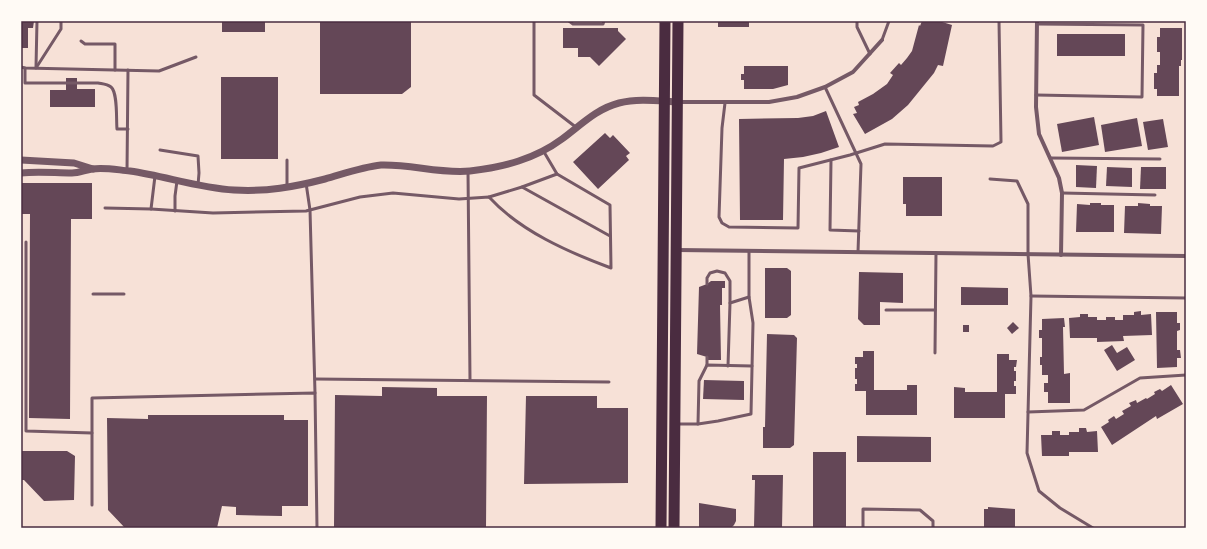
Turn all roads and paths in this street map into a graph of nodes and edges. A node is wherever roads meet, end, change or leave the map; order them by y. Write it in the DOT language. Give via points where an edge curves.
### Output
graph roads {
  1 [pos="36,21"];
  2 [pos="61,21"];
  3 [pos="534,21"];
  4 [pos="569,21"];
  5 [pos="604,21"];
  6 [pos="665,21"];
  7 [pos="678,21"];
  8 [pos="857,21"];
  9 [pos="889,21"];
  10 [pos="999,21"];
  11 [pos="1037,22"];
  12 [pos="882,40"];
  13 [pos="81,41"];
  14 [pos="870,54"];
  15 [pos="196,57"];
  16 [pos="21,67"];
  17 [pos="25,68"];
  18 [pos="36,68"];
  19 [pos="115,70"];
  20 [pos="128,70"];
  21 [pos="825,87"];
  22 [pos="1036,96"];
  23 [pos="664,102"];
  24 [pos="677,102"];
  25 [pos="725,103"];
  26 [pos="577,128"];
  27 [pos="128,129"];
  28 [pos="160,150"];
  29 [pos="544,152"];
  30 [pos="856,153"];
  31 [pos="1050,158"];
  32 [pos="1160,159"];
  33 [pos="21,160"];
  34 [pos="287,160"];
  35 [pos="831,160"];
  36 [pos="93,169"];
  37 [pos="127,171"];
  38 [pos="468,171"];
  39 [pos="21,173"];
  40 [pos="557,174"];
  41 [pos="155,176"];
  42 [pos="990,179"];
  43 [pos="177,181"];
  44 [pos="306,183"];
  45 [pos="198,185"];
  46 [pos="287,187"];
  47 [pos="522,187"];
  48 [pos="1062,193"];
  49 [pos="1155,195"];
  50 [pos="664,196"];
  51 [pos="489,197"];
  52 [pos="469,199"];
  53 [pos="105,208"];
  54 [pos="151,209"];
  55 [pos="310,210"];
  56 [pos="175,211"];
  57 [pos="859,231"];
  58 [pos="610,236"];
  59 [pos="26,242"];
  60 [pos="676,250"];
  61 [pos="749,251"];
  62 [pos="858,252"];
  63 [pos="936,253"];
  64 [pos="1028,254"];
  65 [pos="1061,254"];
  66 [pos="1186,256"];
  67 [pos="21,274"];
  68 [pos="26,274"];
  69 [pos="707,284"];
  70 [pos="93,294"];
  71 [pos="124,294"];
  72 [pos="1031,296"];
  73 [pos="749,297"];
  74 [pos="1186,298"];
  75 [pos="730,303"];
  76 [pos="886,310"];
  77 [pos="935,310"];
  78 [pos="935,353"];
  79 [pos="707,357"];
  80 [pos="707,365"];
  81 [pos="728,366"];
  82 [pos="752,366"];
  83 [pos="1186,375"];
  84 [pos="315,378"];
  85 [pos="470,380"];
  86 [pos="609,382"];
  87 [pos="315,393"];
  88 [pos="1028,412"];
  89 [pos="675,424"];
  90 [pos="698,424"];
  91 [pos="92,433"];
  92 [pos="92,505"];
  93 [pos="317,528"];
  94 [pos="661,528"];
  95 [pos="674,528"];
  96 [pos="864,528"];
  97 [pos="933,528"];
  98 [pos="1093,528"];
  1 -- 18 [label="lane"];
  2 -- 18 [label="lane" via="61,29"];
  3 -- 26 [label="lane" via="534,96"];
  4 -- 5 [label="lane" via="573,24 603,24"];
  6 -- 23 [label="highway"];
  7 -- 24 [label="highway"];
  8 -- 14 [label="lane" via="857,27"];
  9 -- 12 [label="lane"];
  10 -- 30 [label="lane" via="1001,142 993,146 885,144"];
  11 -- 22 [label="street"];
  11 -- 22 [label="lane" via="1143,25 1142,97"];
  12 -- 14 [label="street"];
  13 -- 19 [label="lane" via="85,44 115,44"];
  14 -- 21 [label="street" via="853,72"];
  15 -- 20 [label="lane" via="159,71"];
  16 -- 17 [label="lane"];
  17 -- 18 [label="lane"];
  17 -- 27 [label="lane" via="25,82 98,83 112,88 115,94 117,129"];
  18 -- 19 [label="lane"];
  19 -- 20 [label="lane"];
  20 -- 27 [label="lane"];
  21 -- 25 [label="street" via="797,97 769,102"];
  21 -- 30 [label="lane"];
  22 -- 31 [label="street" via="1039,134"];
  23 -- 24 [label="street"];
  23 -- 26 [label="street" via="621,102 599,111"];
  23 -- 50 [label="highway"];
  24 -- 25 [label="street"];
  24 -- 60 [label="highway"];
  25 -- 35 [label="lane" via="719,217 722,223 730,227 798,228 799,168"];
  26 -- 29 [label="street"];
  27 -- 37 [label="lane"];
  28 -- 45 [label="lane" via="198,156"];
  29 -- 38 [label="street" via="511,164"];
  29 -- 40 [label="lane"];
  30 -- 35 [label="lane"];
  30 -- 57 [label="lane" via="861,164"];
  31 -- 32 [label="lane"];
  31 -- 48 [label="street" via="1059,178"];
  33 -- 36 [label="street" via="74,163"];
  34 -- 46 [label="lane"];
  35 -- 57 [label="lane" via="830,230"];
  36 -- 37 [label="street"];
  36 -- 39 [label="street" via="74,173"];
  37 -- 41 [label="street"];
  38 -- 44 [label="street" via="449,172 381,165"];
  38 -- 52 [label="lane"];
  40 -- 47 [label="lane"];
  40 -- 58 [label="lane" via="610,205"];
  41 -- 43 [label="street"];
  41 -- 54 [label="lane"];
  42 -- 64 [label="lane" via="1017,181 1028,204"];
  43 -- 45 [label="street"];
  43 -- 56 [label="lane"];
  44 -- 46 [label="street"];
  44 -- 55 [label="lane"];
  45 -- 46 [label="street" via="254,191"];
  47 -- 51 [label="lane"];
  47 -- 58 [label="lane"];
  48 -- 49 [label="lane"];
  48 -- 65 [label="street"];
  50 -- 60 [label="highway" via="670,221 670,237"];
  50 -- 94 [label="highway"];
  51 -- 52 [label="lane"];
  51 -- 58 [label="lane" via="526,229 583,258 611,268"];
  52 -- 55 [label="lane" via="393,193 360,197"];
  52 -- 85 [label="lane"];
  53 -- 54 [label="lane"];
  54 -- 56 [label="lane"];
  55 -- 56 [label="lane" via="218,213"];
  55 -- 84 [label="lane"];
  57 -- 62 [label="lane"];
  59 -- 68 [label="lane"];
  60 -- 61 [label="street"];
  60 -- 89 [label="highway"];
  61 -- 62 [label="street"];
  61 -- 73 [label="lane"];
  62 -- 63 [label="street"];
  63 -- 64 [label="street"];
  63 -- 77 [label="lane"];
  64 -- 65 [label="street"];
  64 -- 72 [label="lane"];
  65 -- 66 [label="street"];
  67 -- 68 [label="lane"];
  68 -- 91 [label="lane" via="26,431"];
  69 -- 75 [label="lane" via="710,273 725,273 730,281"];
  70 -- 71 [label="lane"];
  72 -- 74 [label="lane"];
  72 -- 88 [label="lane"];
  73 -- 75 [label="lane"];
  73 -- 82 [label="lane" via="753,323"];
  75 -- 81 [label="lane"];
  76 -- 77 [label="lane"];
  77 -- 78 [label="lane"];
  79 -- 80 [label="lane"];
  80 -- 81 [label="lane"];
  80 -- 90 [label="lane" via="699,381"];
  81 -- 82 [label="lane"];
  82 -- 90 [label="lane" via="751,414"];
  83 -- 88 [label="lane" via="1140,378 1084,410"];
  84 -- 85 [label="lane"];
  84 -- 87 [label="lane"];
  85 -- 86 [label="lane"];
  87 -- 91 [label="lane" via="92,398"];
  87 -- 93 [label="lane"];
  88 -- 98 [label="lane" via="1027,453 1039,491 1060,508"];
  89 -- 90 [label="lane"];
  89 -- 95 [label="highway"];
  91 -- 92 [label="lane"];
  96 -- 97 [label="lane" via="863,509 920,510 933,521"];
}
